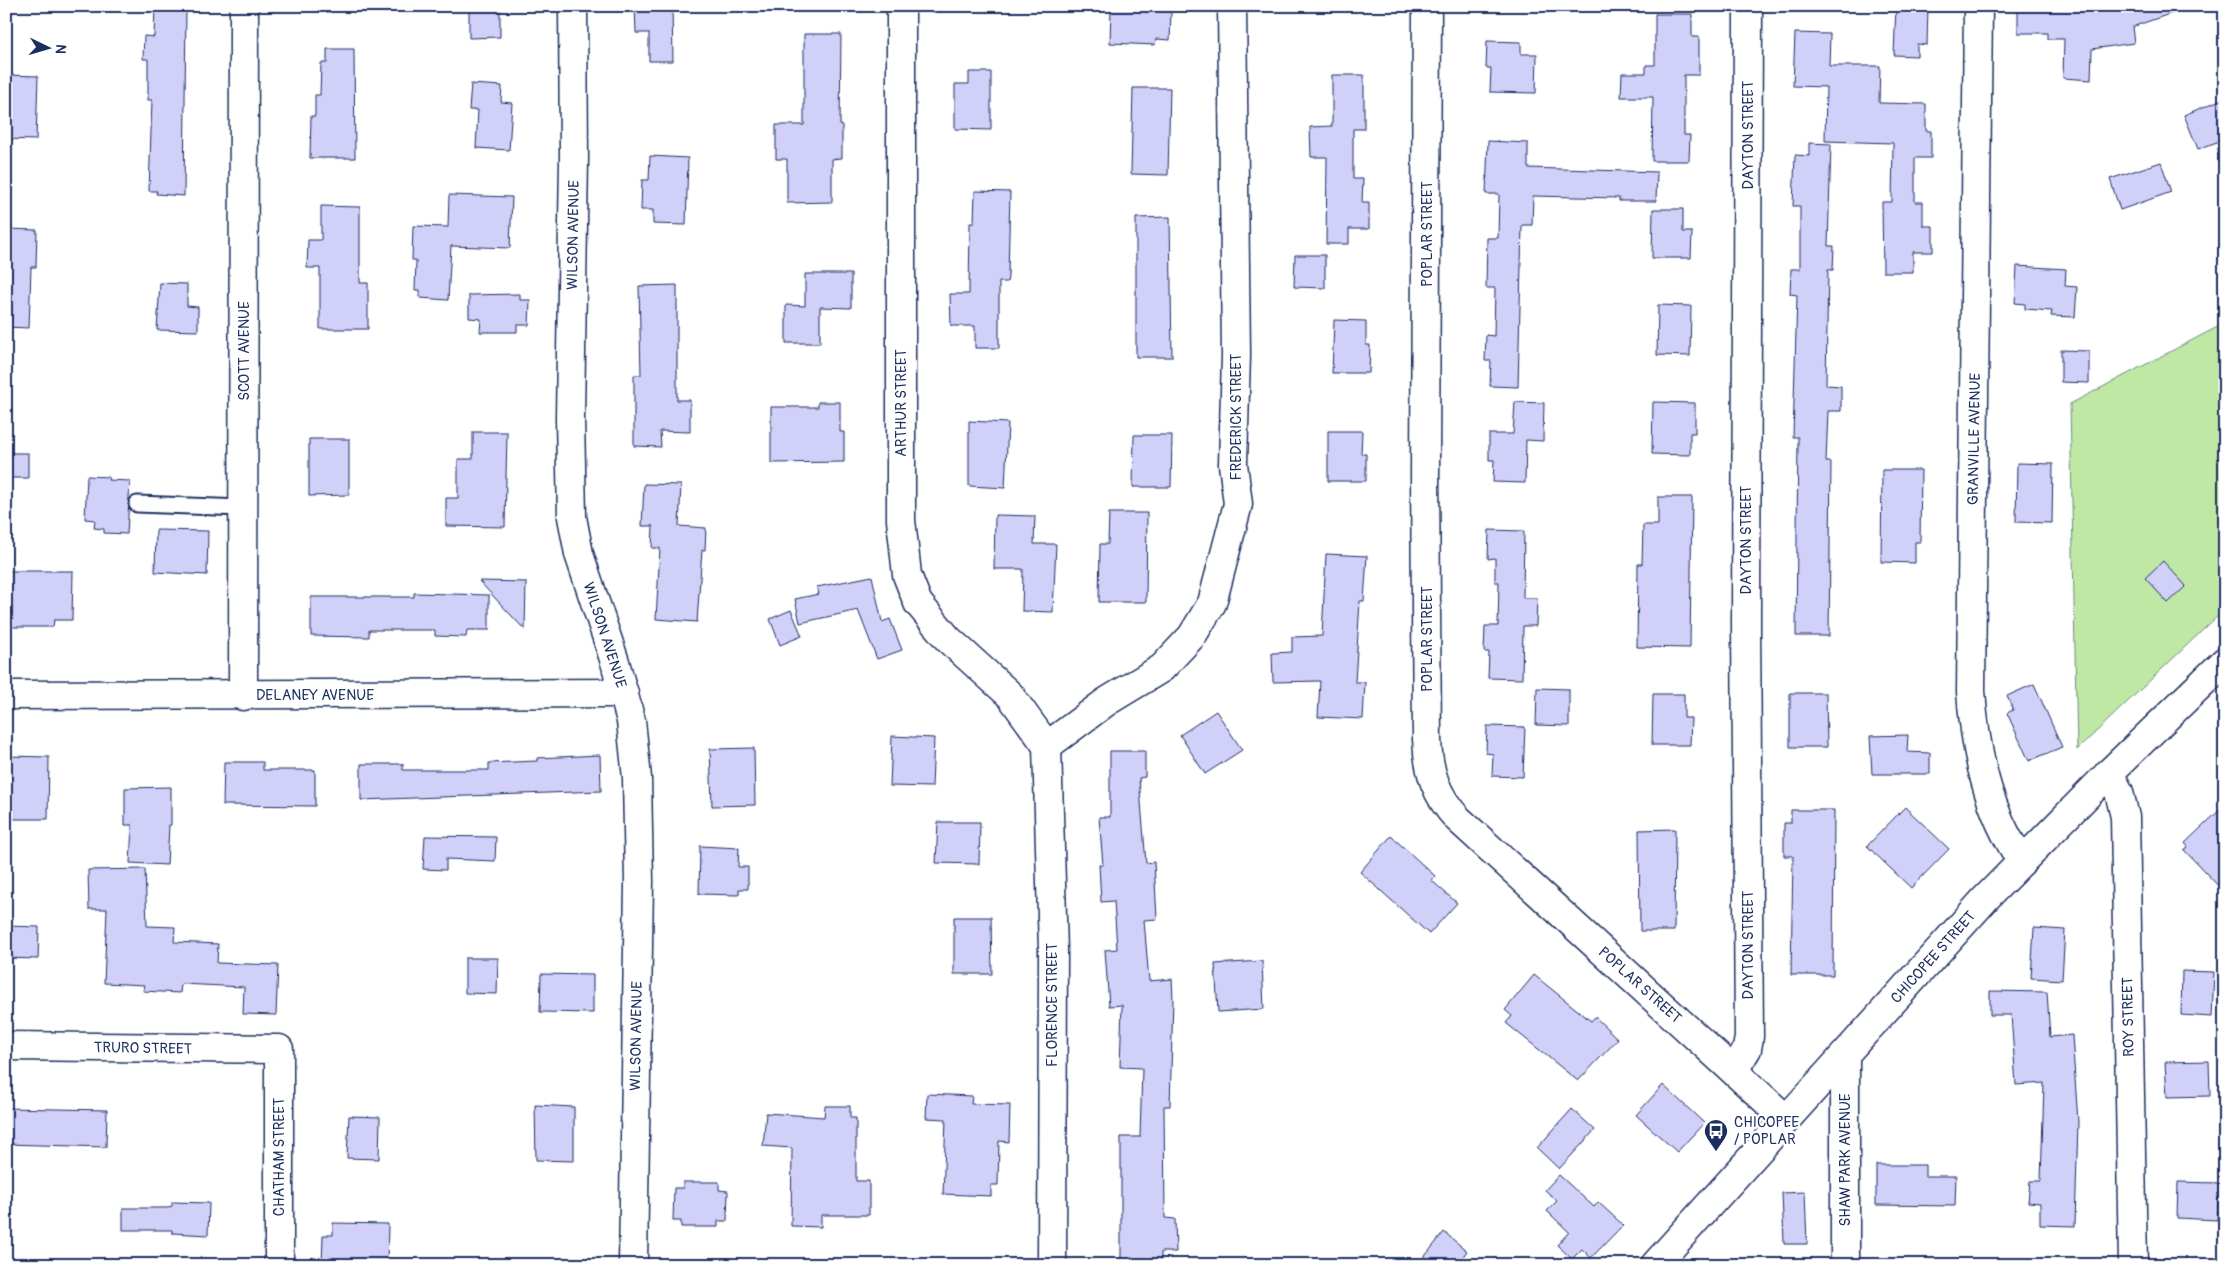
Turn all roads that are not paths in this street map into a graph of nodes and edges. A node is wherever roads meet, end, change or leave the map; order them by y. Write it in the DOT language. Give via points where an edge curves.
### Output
graph roads {
  1 [pos="244,6"];
  2 [pos="574,6"];
  3 [pos="901,6"];
  4 [pos="1232,6"];
  5 [pos="1427,6"];
  6 [pos="1748,6"];
  7 [pos="1978,6"];
  8 [pos="137,504"];
  9 [pos="243,508"];
  10 [pos="2225,661"];
  11 [pos="624,693"];
  12 [pos="6,695"];
  13 [pos="244,696"];
  14 [pos="1047,746"];
  15 [pos="2109,772"];
  16 [pos="2022,861"];
  17 [pos="6,1046"];
  18 [pos="279,1049"];
  19 [pos="1845,1055"];
  20 [pos="1734,1070"];
  21 [pos="1786,1119"];
  22 [pos="279,1265"];
  23 [pos="633,1265"];
  24 [pos="1052,1265"];
  25 [pos="1655,1265"];
  26 [pos="1845,1265"];
  27 [pos="2133,1265"];
  1 -- 9 [label="street, SCOTT AVENUE"];
  2 -- 11 [label="street, WILSON AVENUE" via="572,517 579,554"];
  3 -- 14 [label="street, ARTHUR STREET" via="901,520 907,575 918,603 936,627 1010,695"];
  4 -- 14 [label="street, FREDERICK STREET" via="1236,345 1233,464 1238,504 1212,603 1192,636 1162,668 1106,702"];
  5 -- 20 [label="street, POPLAR STREET" via="1425,474 1427,752 1432,777 1440,799 1463,824"];
  6 -- 20 [label="street, DAYTON STREET" via="1746,624 1749,1028 1746,1049"];
  7 -- 16 [label="street, GRANVILLE AVENUE" via="1971,690 1974,735 1990,798 2005,835"];
  8 -- 9 [label="lane"];
  9 -- 13 [label="street, SCOTT AVENUE"];
  10 -- 15 [label="street, CHICOPEE STREET"];
  11 -- 13 [label="street, DELANEY AVENUE"];
  11 -- 23 [label="street, WILSON AVENUE" via="635,749 639,830"];
  12 -- 13 [label="street, DELANEY AVENUE"];
  14 -- 24 [label="street, FLORENCE STREET" via="1053,951"];
  15 -- 16 [label="street, CHICOPEE STREET"];
  15 -- 27 [label="street, ROY STREET" via="2119,792 2125,817"];
  16 -- 19 [label="street, CHICOPEE STREET"];
  17 -- 18 [label="street, TRURO STREET"];
  18 -- 22 [label="street, CHATHAM STREET"];
  19 -- 21 [label="street, CHICOPEE STREET"];
  19 -- 26 [label="street, SHAW PARK AVENUE"];
  20 -- 21 [label="street, POPLAR STREET"];
  21 -- 25 [label="street, CHICOPEE STREET"];
}
